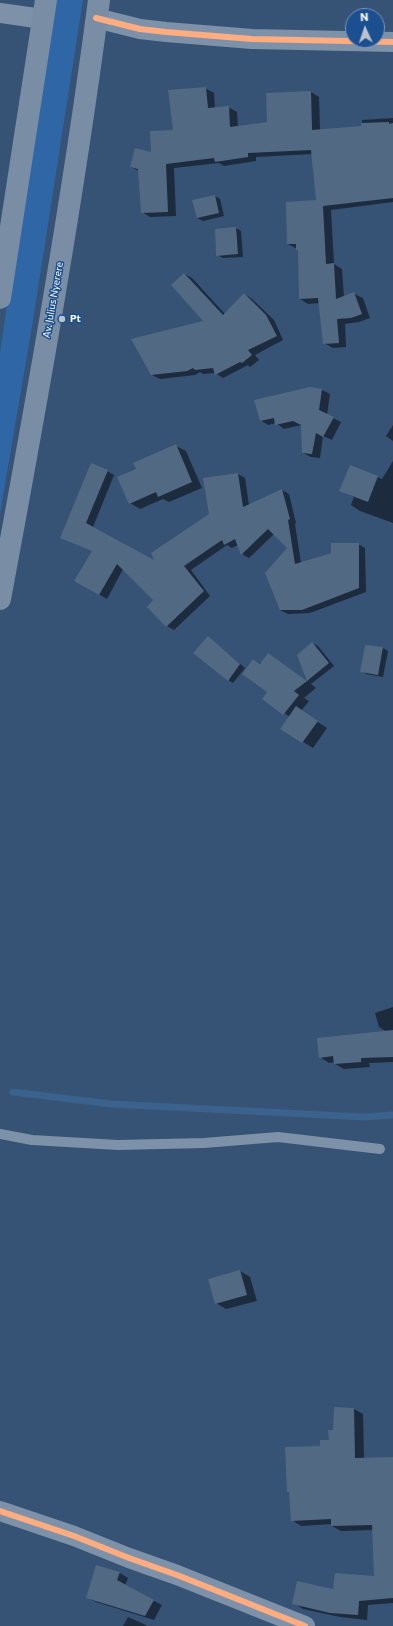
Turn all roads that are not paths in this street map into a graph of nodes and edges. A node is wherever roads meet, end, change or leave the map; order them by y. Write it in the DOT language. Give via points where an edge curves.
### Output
graph roads {
  1 [pos="98,9"];
  2 [pos="44,10"];
  3 [pos="0,13"];
  4 [pos="393,42"];
  5 [pos="0,298"];
  6 [pos="0,599"];
  7 [pos="0,1134"];
  8 [pos="380,1149"];
  9 [pos="0,1511"];
  10 [pos="305,1626"];
  1 -- 4 [label="street" via="140,30 252,39"];
  1 -- 6 [label="main road, Av. Julius Nyerere" via="50,316"];
  2 -- 3 [label="street"];
  2 -- 5 [label="main road"];
  7 -- 8 [label="lane" via="32,1140 118,1145 278,1137"];
  9 -- 10 [label="street" via="74,1536"];
}
